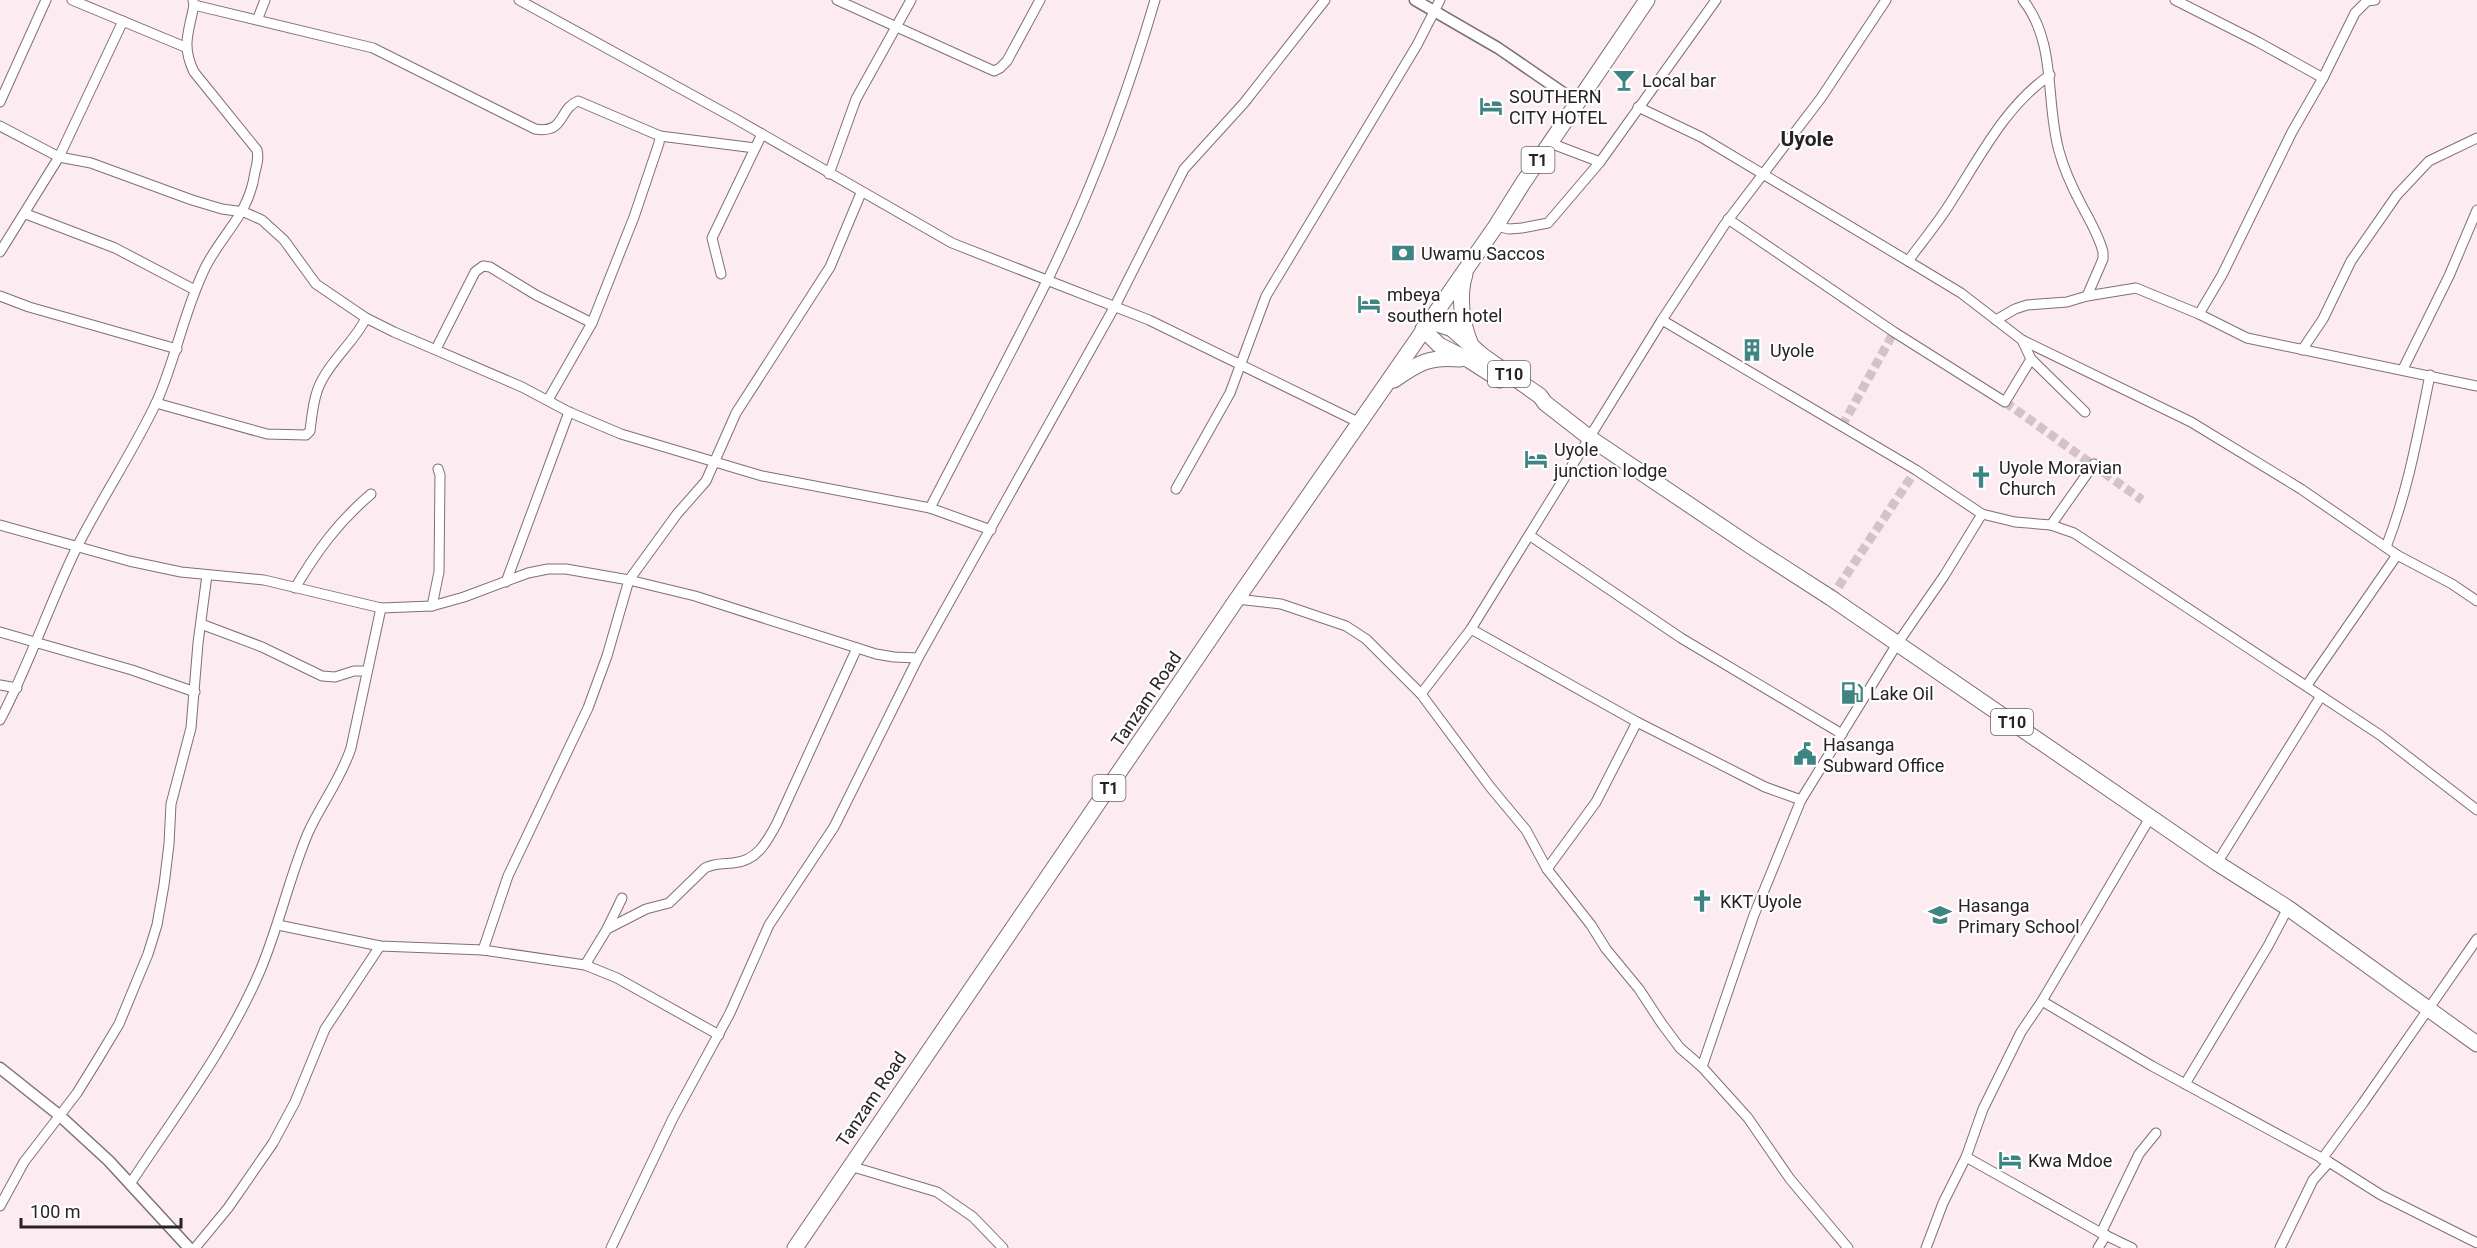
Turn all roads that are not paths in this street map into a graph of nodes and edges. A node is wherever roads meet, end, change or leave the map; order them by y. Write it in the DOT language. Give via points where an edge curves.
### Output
graph roads {
  1 [pos="46,0"];
  2 [pos="72,0"];
  3 [pos="265,0"];
  4 [pos="519,0"];
  5 [pos="837,0"];
  6 [pos="911,0"];
  7 [pos="1040,0"];
  8 [pos="1155,0"];
  9 [pos="1324,0"];
  10 [pos="1415,0"];
  11 [pos="1440,0"];
  12 [pos="1647,0"];
  13 [pos="1716,0"];
  14 [pos="1886,0"];
  15 [pos="2175,0"];
  16 [pos="2374,0"];
  17 [pos="194,2"];
  18 [pos="2028,2"];
  19 [pos="1434,10"];
  20 [pos="258,18"];
  21 [pos="123,21"];
  22 [pos="895,27"];
  23 [pos="185,46"];
  24 [pos="2050,75"];
  25 [pos="2323,78"];
  26 [pos="0,102"];
  27 [pos="1578,103"];
  28 [pos="1638,107"];
  29 [pos="0,126"];
  30 [pos="762,134"];
  31 [pos="660,136"];
  32 [pos="2477,138"];
  33 [pos="1550,143"];
  34 [pos="754,148"];
  35 [pos="59,157"];
  36 [pos="1600,162"];
  37 [pos="829,174"];
  38 [pos="1763,174"];
  39 [pos="861,193"];
  40 [pos="2477,210"];
  41 [pos="244,212"];
  42 [pos="26,214"];
  43 [pos="1728,219"];
  44 [pos="1496,225"];
  45 [pos="0,252"];
  46 [pos="1908,261"];
  47 [pos="1468,266"];
  48 [pos="721,274"];
  49 [pos="1047,280"];
  50 [pos="195,290"];
  51 [pos="0,296"];
  52 [pos="2087,296"];
  53 [pos="1115,306"];
  54 [pos="2199,314"];
  55 [pos="366,318"];
  56 [pos="1662,320"];
  57 [pos="1996,320"];
  58 [pos="592,323"];
  59 [pos="1426,325"];
  60 [pos="2022,340"];
  61 [pos="177,349"];
  62 [pos="436,349"];
  63 [pos="2302,350"];
  64 [pos="1470,353"];
  65 [pos="2031,359"];
  66 [pos="1241,365"];
  67 [pos="2403,369"];
  68 [pos="2430,375"];
  69 [pos="2477,386"];
  70 [pos="1385,387"];
  71 [pos="548,400"];
  72 [pos="156,403"];
  73 [pos="569,412"];
  74 [pos="2085,412"];
  75 [pos="1360,423"];
  76 [pos="1590,438"];
  77 [pos="716,462"];
  78 [pos="2094,464"];
  79 [pos="438,469"];
  80 [pos="1176,489"];
  81 [pos="371,494"];
  82 [pos="930,508"];
  83 [pos="1982,514"];
  84 [pos="0,525"];
  85 [pos="2051,525"];
  86 [pos="991,530"];
  87 [pos="1529,535"];
  88 [pos="2386,547"];
  89 [pos="77,548"];
  90 [pos="2397,555"];
  91 [pos="207,575"];
  92 [pos="629,580"];
  93 [pos="506,582"];
  94 [pos="295,588"];
  95 [pos="1237,599"];
  96 [pos="2477,601"];
  97 [pos="432,606"];
  98 [pos="381,608"];
  99 [pos="201,624"];
  100 [pos="1471,629"];
  101 [pos="0,632"];
  102 [pos="36,642"];
  103 [pos="1897,644"];
  104 [pos="857,648"];
  105 [pos="918,658"];
  106 [pos="368,672"];
  107 [pos="0,685"];
  108 [pos="2307,686"];
  109 [pos="17,688"];
  110 [pos="195,692"];
  111 [pos="1421,693"];
  112 [pos="2320,696"];
  113 [pos="0,720"];
  114 [pos="1637,722"];
  115 [pos="1842,734"];
  116 [pos="1801,800"];
  117 [pos="2477,810"];
  118 [pos="2151,816"];
  119 [pos="2217,863"];
  120 [pos="1547,869"];
  121 [pos="622,898"];
  122 [pos="2288,908"];
  123 [pos="278,925"];
  124 [pos="607,929"];
  125 [pos="2477,939"];
  126 [pos="380,946"];
  127 [pos="483,950"];
  128 [pos="585,965"];
  129 [pos="2042,1001"];
  130 [pos="2427,1009"];
  131 [pos="719,1035"];
  132 [pos="2477,1044"];
  133 [pos="1702,1067"];
  134 [pos="0,1068"];
  135 [pos="2185,1084"];
  136 [pos="59,1115"];
  137 [pos="2156,1132"];
  138 [pos="1966,1157"];
  139 [pos="2325,1161"];
  140 [pos="850,1166"];
  141 [pos="130,1184"];
  142 [pos="0,1206"];
  143 [pos="2103,1234"];
  144 [pos="2477,1243"];
  145 [pos="189,1248"];
  146 [pos="195,1248"];
  147 [pos="610,1248"];
  148 [pos="795,1248"];
  149 [pos="1003,1248"];
  150 [pos="1848,1248"];
  151 [pos="1926,1248"];
  152 [pos="2098,1248"];
  153 [pos="2132,1248"];
  154 [pos="2280,1248"];
  1 -- 26 [label="street"];
  2 -- 21 [label="street"];
  3 -- 20 [label="street"];
  4 -- 30 [label="street"];
  5 -- 22 [label="street"];
  6 -- 22 [label="street"];
  7 -- 22 [label="street" via="1007,61 994,71"];
  8 -- 49 [label="street" via="1125,98"];
  9 -- 53 [label="street" via="1244,103 1184,170"];
  10 -- 19 [label="street"];
  11 -- 19 [label="street"];
  12 -- 27 [label="highway, T1"];
  13 -- 28 [label="street"];
  14 -- 38 [label="street" via="1821,98"];
  15 -- 25 [label="street"];
  16 -- 25 [label="street" via="2367,1 2355,14"];
  17 -- 20 [label="street"];
  17 -- 23 [label="street"];
  18 -- 24 [label="street" via="2045,48"];
  19 -- 27 [label="street"];
  19 -- 66 [label="street" via="1417,45 1266,296"];
  20 -- 31 [label="street" via="373,48 535,129 553,128 579,101"];
  21 -- 23 [label="street"];
  21 -- 35 [label="street"];
  22 -- 37 [label="street" via="856,99"];
  23 -- 41 [label="street" via="194,72 257,150 254,181"];
  24 -- 46 [label="street" via="2030,89 1995,133"];
  24 -- 52 [label="street" via="2059,152 2103,252"];
  25 -- 54 [label="street"];
  27 -- 33 [label="highway, T1"];
  28 -- 36 [label="street"];
  28 -- 38 [label="street" via="1701,137"];
  29 -- 35 [label="street"];
  30 -- 34 [label="street"];
  30 -- 37 [label="street"];
  31 -- 34 [label="street"];
  31 -- 58 [label="street" via="634,217"];
  32 -- 63 [label="street" via="2429,161 2397,195 2351,261 2323,319"];
  33 -- 36 [label="street"];
  33 -- 44 [label="highway, T1"];
  34 -- 48 [label="street" via="712,237"];
  35 -- 41 [label="street" via="91,163 222,209"];
  35 -- 42 [label="street"];
  36 -- 44 [label="street" via="1548,222 1509,229"];
  37 -- 39 [label="street"];
  38 -- 43 [label="street"];
  38 -- 46 [label="street"];
  39 -- 49 [label="street" via="952,243"];
  39 -- 77 [label="street" via="830,267 736,413"];
  40 -- 67 [label="street"];
  41 -- 50 [label="street" via="215,252"];
  41 -- 55 [label="street" via="275,230 316,284"];
  42 -- 45 [label="street"];
  42 -- 50 [label="street" via="115,248"];
  43 -- 56 [label="street"];
  43 -- 65 [label="street" via="2005,402"];
  44 -- 47 [label="highway, T1"];
  46 -- 57 [label="street"];
  47 -- 59 [label="highway, T1"];
  47 -- 64 [label="highway" via="1462,298"];
  49 -- 53 [label="street"];
  49 -- 82 [label="street"];
  50 -- 61 [label="street"];
  51 -- 61 [label="street" via="29,308"];
  52 -- 54 [label="street" via="2136,288"];
  52 -- 57 [label="street" via="2028,305"];
  53 -- 66 [label="street"];
  53 -- 86 [label="street"];
  54 -- 63 [label="street" via="2247,338"];
  55 -- 62 [label="street"];
  55 -- 72 [label="street" via="322,379 306,435 267,434"];
  56 -- 76 [label="street"];
  56 -- 83 [label="street" via="1916,470"];
  57 -- 60 [label="street"];
  58 -- 62 [label="street" via="483,266 474,272"];
  58 -- 71 [label="street"];
  59 -- 64 [label="highway, T10" via="1439,345"];
  59 -- 70 [label="highway, Tanzam Road / T1"];
  60 -- 65 [label="street"];
  60 -- 88 [label="street" via="2191,422"];
  61 -- 72 [label="street"];
  62 -- 71 [label="street"];
  63 -- 67 [label="street"];
  64 -- 70 [label="highway" via="1427,360"];
  64 -- 76 [label="highway, T10" via="1540,396"];
  65 -- 74 [label="street"];
  66 -- 75 [label="street"];
  66 -- 80 [label="street" via="1223,407"];
  67 -- 68 [label="street"];
  68 -- 69 [label="street"];
  68 -- 88 [label="street" via="2409,479"];
  70 -- 75 [label="highway, Tanzam Road / T1"];
  71 -- 73 [label="street"];
  72 -- 89 [label="street"];
  73 -- 77 [label="street" via="621,434"];
  73 -- 93 [label="street"];
  75 -- 95 [label="highway, Tanzam Road / T1"];
  76 -- 87 [label="street"];
  76 -- 103 [label="highway, T10"];
  77 -- 82 [label="street" via="762,476"];
  77 -- 92 [label="street" via="706,481"];
  78 -- 85 [label="street"];
  79 -- 97 [label="street" via="439,572"];
  81 -- 94 [label="street" via="320,546"];
  82 -- 86 [label="street"];
  83 -- 85 [label="street"];
  83 -- 103 [label="street"];
  84 -- 89 [label="street"];
  85 -- 108 [label="street" via="2074,533"];
  86 -- 105 [label="street"];
  87 -- 100 [label="street"];
  87 -- 115 [label="street" via="1681,638"];
  88 -- 90 [label="street"];
  89 -- 91 [label="street"];
  89 -- 102 [label="street"];
  90 -- 96 [label="street"];
  90 -- 108 [label="street"];
  91 -- 94 [label="street" via="242,576"];
  91 -- 99 [label="street"];
  92 -- 93 [label="street" via="548,569"];
  92 -- 104 [label="street" via="695,596"];
  92 -- 127 [label="street" via="588,708 508,876"];
  93 -- 97 [label="street"];
  94 -- 98 [label="street"];
  95 -- 111 [label="street" via="1281,604 1346,626 1366,639"];
  95 -- 140 [label="highway, Tanzam Road / T1"];
  97 -- 98 [label="street"];
  98 -- 106 [label="street"];
  99 -- 106 [label="street" via="322,676"];
  99 -- 110 [label="street"];
  100 -- 111 [label="street"];
  100 -- 114 [label="street"];
  101 -- 102 [label="street"];
  102 -- 109 [label="street"];
  102 -- 110 [label="street"];
  103 -- 115 [label="street"];
  103 -- 118 [label="highway, T10"];
  104 -- 105 [label="street"];
  104 -- 124 [label="street" via="762,850 742,862 710,865 669,903 646,909"];
  105 -- 131 [label="street" via="834,827 769,925"];
  106 -- 123 [label="street" via="345,766 309,830"];
  107 -- 109 [label="street"];
  108 -- 112 [label="street"];
  109 -- 113 [label="street"];
  110 -- 136 [label="street" via="191,728 171,804 164,885 148,954 119,1024"];
  111 -- 120 [label="street" via="1527,830"];
  112 -- 117 [label="street" via="2380,735"];
  112 -- 119 [label="street"];
  114 -- 116 [label="street" via="1766,787"];
  114 -- 120 [label="street" via="1596,802"];
  115 -- 116 [label="street"];
  116 -- 133 [label="street" via="1754,915"];
  118 -- 119 [label="highway, T10"];
  118 -- 129 [label="street"];
  119 -- 122 [label="highway, T10"];
  120 -- 133 [label="street" via="1680,1048"];
  121 -- 124 [label="street"];
  122 -- 130 [label="highway, T10"];
  122 -- 135 [label="street"];
  123 -- 126 [label="street"];
  123 -- 141 [label="street" via="260,972 223,1044"];
  124 -- 128 [label="street"];
  125 -- 130 [label="street"];
  126 -- 127 [label="street"];
  126 -- 146 [label="street" via="325,1029 273,1143"];
  127 -- 128 [label="street"];
  128 -- 131 [label="street" via="618,978"];
  129 -- 135 [label="street"];
  129 -- 138 [label="street" via="2021,1032 1983,1109"];
  130 -- 132 [label="highway, T10"];
  130 -- 139 [label="street"];
  131 -- 147 [label="street" via="673,1118"];
  133 -- 150 [label="street" via="1748,1118 1790,1179"];
  134 -- 136 [label="street"];
  135 -- 139 [label="street"];
  136 -- 141 [label="street"];
  136 -- 142 [label="street" via="24,1162"];
  137 -- 143 [label="street" via="2139,1154"];
  138 -- 143 [label="street"];
  138 -- 151 [label="street"];
  139 -- 144 [label="street" via="2380,1195"];
  139 -- 154 [label="street"];
  140 -- 148 [label="highway, Tanzam Road / T1"];
  140 -- 149 [label="street" via="937,1192 973,1217"];
  141 -- 145 [label="street"];
  143 -- 152 [label="street"];
  143 -- 153 [label="street"];
}
